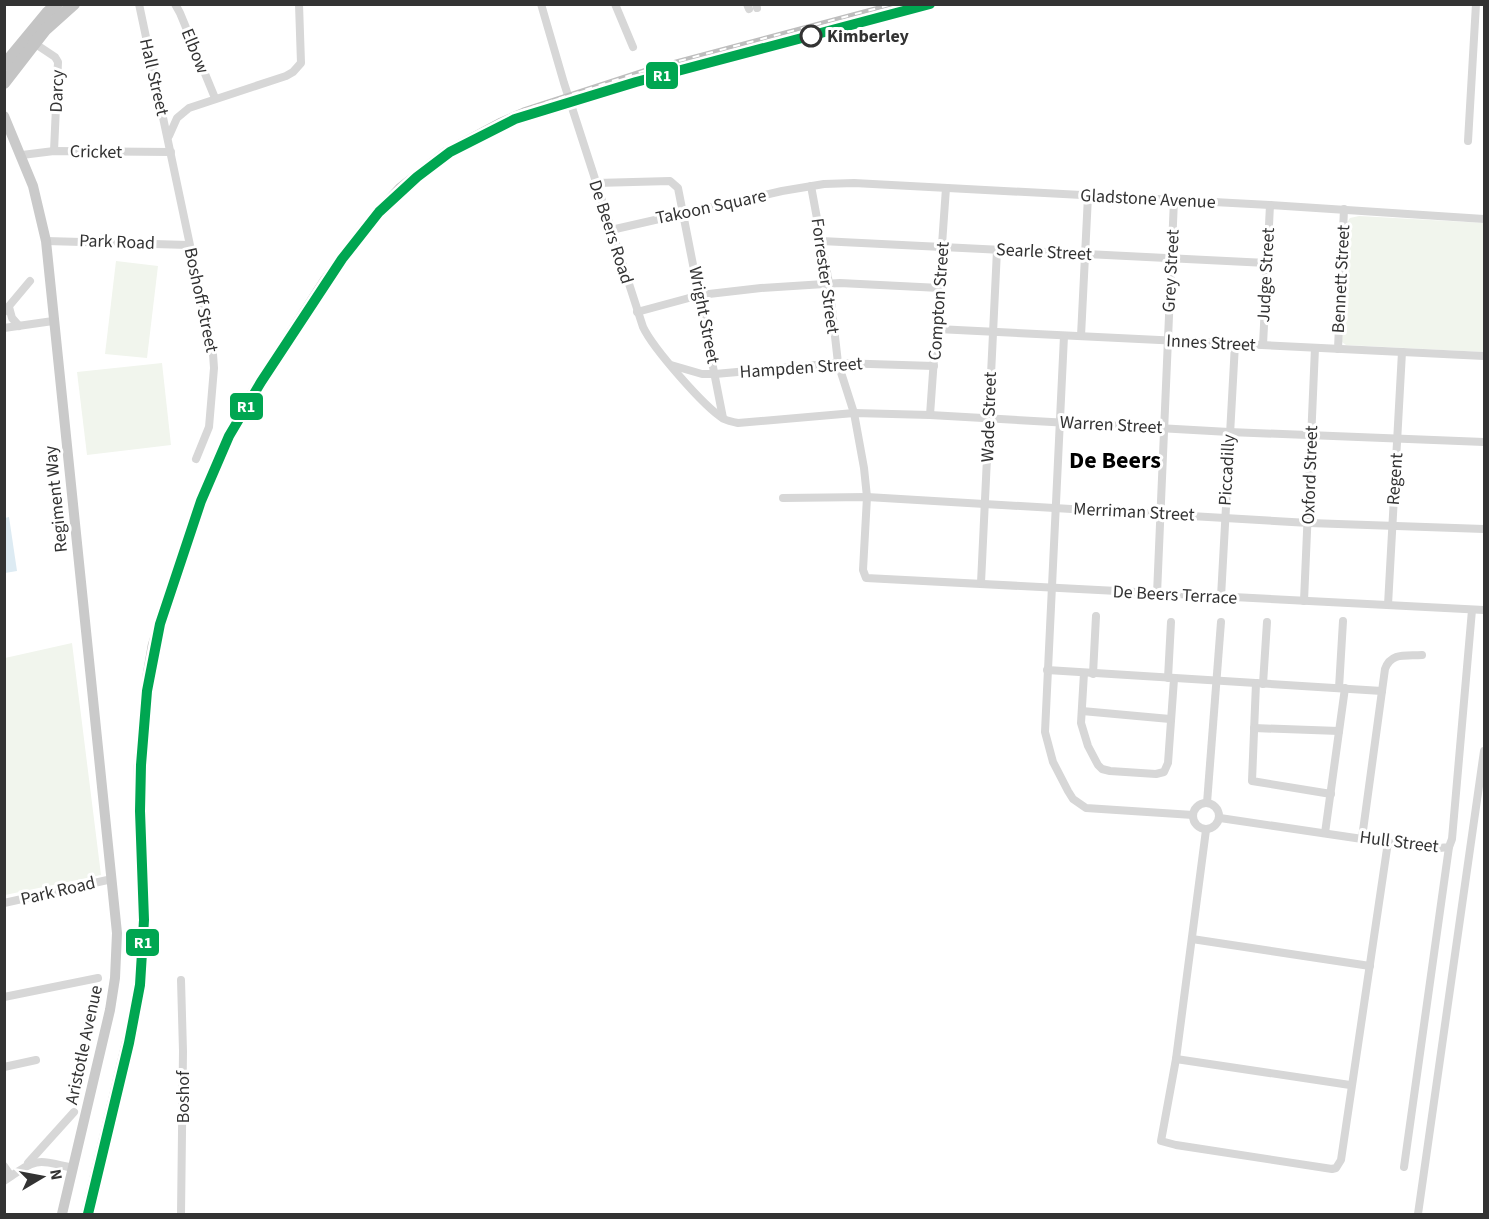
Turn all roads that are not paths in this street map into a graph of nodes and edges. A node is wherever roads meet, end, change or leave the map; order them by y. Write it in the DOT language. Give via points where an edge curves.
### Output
graph roads {
  1 [pos="74,4"];
  2 [pos="139,4"];
  3 [pos="175,4"];
  4 [pos="299,4"];
  5 [pos="542,4"];
  6 [pos="615,4"];
  7 [pos="1476,4"];
  8 [pos="51,7"];
  9 [pos="34,44"];
  10 [pos="633,47"];
  11 [pos="4,65"];
  12 [pos="4,83"];
  13 [pos="215,98"];
  14 [pos="5,119"];
  15 [pos="169,140"];
  16 [pos="1468,141"];
  17 [pos="54,151"];
  18 [pos="171,152"];
  19 [pos="22,155"];
  20 [pos="596,183"];
  21 [pos="811,186"];
  22 [pos="946,188"];
  23 [pos="1088,196"];
  24 [pos="1174,200"];
  25 [pos="1270,205"];
  26 [pos="1344,210"];
  27 [pos="684,212"];
  28 [pos="1485,219"];
  29 [pos="611,230"];
  30 [pos="46,241"];
  31 [pos="821,241"];
  32 [pos="189,245"];
  33 [pos="942,247"];
  34 [pos="997,250"];
  35 [pos="1085,254"];
  36 [pos="1172,258"];
  37 [pos="1267,263"];
  38 [pos="30,281"];
  39 [pos="829,283"];
  40 [pos="940,288"];
  41 [pos="700,296"];
  42 [pos="7,310"];
  43 [pos="637,312"];
  44 [pos="53,321"];
  45 [pos="19,326"];
  46 [pos="4,328"];
  47 [pos="937,329"];
  48 [pos="992,332"];
  49 [pos="1064,336"];
  50 [pos="1081,336"];
  51 [pos="1168,341"];
  52 [pos="1234,344"];
  53 [pos="1263,345"];
  54 [pos="1316,348"];
  55 [pos="1338,349"];
  56 [pos="1402,352"];
  57 [pos="1485,356"];
  58 [pos="838,363"];
  59 [pos="670,364"];
  60 [pos="934,366"];
  61 [pos="716,374"];
  62 [pos="854,413"];
  63 [pos="930,415"];
  64 [pos="723,418"];
  65 [pos="989,418"];
  66 [pos="1059,422"];
  67 [pos="738,423"];
  68 [pos="1164,428"];
  69 [pos="1228,432"];
  70 [pos="1312,434"];
  71 [pos="1397,439"];
  72 [pos="1485,442"];
  73 [pos="196,459"];
  74 [pos="867,497"];
  75 [pos="783,498"];
  76 [pos="985,503"];
  77 [pos="1055,508"];
  78 [pos="1160,514"];
  79 [pos="1225,517"];
  80 [pos="1309,523"];
  81 [pos="1392,525"];
  82 [pos="1485,530"];
  83 [pos="866,578"];
  84 [pos="981,584"];
  85 [pos="1052,588"];
  86 [pos="1157,594"];
  87 [pos="1221,597"];
  88 [pos="1304,601"];
  89 [pos="1389,605"];
  90 [pos="1472,610"];
  91 [pos="1485,610"];
  92 [pos="1096,616"];
  93 [pos="1344,621"];
  94 [pos="1171,622"];
  95 [pos="1221,622"];
  96 [pos="1268,622"];
  97 [pos="1422,655"];
  98 [pos="1047,670"];
  99 [pos="1084,673"];
  100 [pos="1093,674"];
  101 [pos="1171,678"];
  102 [pos="1216,681"];
  103 [pos="1260,683"];
  104 [pos="1342,688"];
  105 [pos="1382,691"];
  106 [pos="1082,711"];
  107 [pos="1170,719"];
  108 [pos="1254,728"];
  109 [pos="1339,731"];
  110 [pos="1485,752"];
  111 [pos="1331,794"];
  112 [pos="1207,803"];
  113 [pos="1193,815"];
  114 [pos="1220,818"];
  115 [pos="1206,830"];
  116 [pos="1325,833"];
  117 [pos="1362,838"];
  118 [pos="1388,842"];
  119 [pos="1449,847"];
  120 [pos="112,879"];
  121 [pos="4,903"];
  122 [pos="1192,939"];
  123 [pos="1370,966"];
  124 [pos="99,978"];
  125 [pos="181,980"];
  126 [pos="4,997"];
  127 [pos="1176,1059"];
  128 [pos="36,1060"];
  129 [pos="4,1067"];
  130 [pos="1350,1085"];
  131 [pos="74,1112"];
  132 [pos="4,1166"];
  133 [pos="25,1167"];
  134 [pos="1404,1167"];
  135 [pos="73,1168"];
  136 [pos="8,1179"];
  137 [pos="62,1215"];
  138 [pos="181,1215"];
  139 [pos="1418,1215"];
  1 -- 9 [label="highway"];
  2 -- 15 [label="street, Hall Street"];
  3 -- 13 [label="street, Elbow"];
  4 -- 13 [label="street" via="301,63 297,69"];
  5 -- 20 [label="street, De Beers Road"];
  6 -- 10 [label="street"];
  7 -- 16 [label="street"];
  8 -- 11 [label="highway"];
  9 -- 12 [label="highway"];
  9 -- 17 [label="street, Darcy" via="58,62"];
  13 -- 15 [label="street" via="181,112"];
  14 -- 19 [label="main road, Regiment Way"];
  15 -- 18 [label="street, Boshoff Street"];
  17 -- 18 [label="street, Cricket"];
  17 -- 19 [label="street, Cricket"];
  18 -- 32 [label="street, Boshoff Street"];
  19 -- 30 [label="main road, Regiment Way"];
  20 -- 27 [label="street, Wright Street" via="670,182 678,188"];
  20 -- 29 [label="street, De Beers Road"];
  21 -- 22 [label="street, Gladstone Avenue" via="854,183"];
  21 -- 27 [label="street, Takoon Square"];
  21 -- 31 [label="street, Forrester Street"];
  22 -- 23 [label="street, Gladstone Avenue"];
  22 -- 33 [label="street, Compton Street"];
  23 -- 24 [label="street, Gladstone Avenue"];
  23 -- 35 [label="street"];
  24 -- 25 [label="street, Gladstone Avenue"];
  24 -- 36 [label="street, Grey Street"];
  25 -- 26 [label="street, Gladstone Avenue"];
  25 -- 37 [label="street, Judge Street"];
  26 -- 28 [label="street, Gladstone Avenue"];
  26 -- 55 [label="street, Bennett Street"];
  27 -- 29 [label="street, Takoon Square"];
  27 -- 41 [label="street, Wright Street"];
  29 -- 43 [label="street, De Beers Road"];
  30 -- 32 [label="street, Park Road"];
  30 -- 44 [label="main road, Regiment Way"];
  31 -- 33 [label="street, Searle Street"];
  31 -- 39 [label="street, Forrester Street"];
  32 -- 73 [label="street, Boshoff Street" via="214,368 209,427"];
  33 -- 34 [label="street, Searle Street"];
  33 -- 40 [label="street, Compton Street"];
  34 -- 35 [label="street, Searle Street"];
  34 -- 48 [label="street, Wade Street"];
  35 -- 36 [label="street, Searle Street"];
  35 -- 50 [label="street"];
  36 -- 37 [label="street, Searle Street"];
  36 -- 51 [label="street, Grey Street"];
  37 -- 53 [label="street, Judge Street"];
  38 -- 42 [label="street"];
  39 -- 40 [label="street"];
  39 -- 41 [label="street"];
  39 -- 58 [label="street, Forrester Street"];
  40 -- 47 [label="street, Compton Street"];
  41 -- 43 [label="street"];
  41 -- 61 [label="street, Wright Street"];
  42 -- 45 [label="street"];
  43 -- 59 [label="street, De Beers Road" via="648,337"];
  44 -- 45 [label="street"];
  44 -- 120 [label="main road, Regiment Way"];
  45 -- 46 [label="street"];
  47 -- 48 [label="street, Innes Street"];
  47 -- 60 [label="street, Compton Street"];
  48 -- 49 [label="street, Innes Street"];
  48 -- 65 [label="street, Wade Street"];
  49 -- 50 [label="street, Innes Street"];
  49 -- 66 [label="street"];
  50 -- 51 [label="street, Innes Street"];
  51 -- 52 [label="street, Innes Street"];
  51 -- 68 [label="street, Grey Street"];
  52 -- 53 [label="street, Innes Street"];
  52 -- 69 [label="street, Piccadilly"];
  53 -- 54 [label="street, Innes Street"];
  54 -- 55 [label="street, Innes Street"];
  54 -- 70 [label="street, Oxford Street"];
  55 -- 56 [label="street, Innes Street"];
  56 -- 57 [label="street, Innes Street"];
  56 -- 71 [label="street, Regent"];
  58 -- 60 [label="street, Hampden Street"];
  58 -- 61 [label="street, Hampden Street"];
  58 -- 62 [label="street, Forrester Street"];
  59 -- 61 [label="street, Hampden Street"];
  59 -- 64 [label="street, De Beers Road"];
  60 -- 63 [label="street, Compton Street"];
  61 -- 64 [label="street, Wright Street"];
  62 -- 63 [label="street, Warren Street"];
  62 -- 67 [label="street, Warren Street"];
  62 -- 74 [label="street, Forrester Street"];
  63 -- 65 [label="street, Warren Street"];
  64 -- 67 [label="street, De Beers Road"];
  65 -- 66 [label="street, Warren Street"];
  65 -- 76 [label="street, Wade Street"];
  66 -- 68 [label="street, Warren Street"];
  66 -- 77 [label="street"];
  68 -- 69 [label="street, Warren Street"];
  68 -- 78 [label="street, Grey Street"];
  69 -- 70 [label="street, Warren Street"];
  69 -- 79 [label="street, Piccadilly"];
  70 -- 71 [label="street, Warren Street"];
  70 -- 80 [label="street, Oxford Street"];
  71 -- 72 [label="street, Warren Street"];
  71 -- 81 [label="street, Regent"];
  74 -- 75 [label="street, Merriman Street"];
  74 -- 76 [label="street, Merriman Street"];
  74 -- 83 [label="street, Forrester Street" via="863,570"];
  76 -- 77 [label="street, Merriman Street"];
  76 -- 84 [label="street, Wade Street"];
  77 -- 78 [label="street, Merriman Street"];
  77 -- 85 [label="street"];
  78 -- 79 [label="street, Merriman Street"];
  78 -- 86 [label="street, Grey Street"];
  79 -- 80 [label="street, Merriman Street"];
  79 -- 87 [label="street, Piccadilly"];
  80 -- 81 [label="street, Merriman Street"];
  80 -- 88 [label="street, Oxford Street"];
  81 -- 82 [label="street, Merriman Street"];
  81 -- 89 [label="street, Regent"];
  83 -- 84 [label="street, De Beers Terrace"];
  84 -- 85 [label="street, De Beers Terrace"];
  85 -- 86 [label="street, De Beers Terrace"];
  85 -- 98 [label="street"];
  86 -- 87 [label="street, De Beers Terrace"];
  87 -- 88 [label="street, De Beers Terrace"];
  88 -- 89 [label="street, De Beers Terrace"];
  89 -- 90 [label="street, De Beers Terrace"];
  90 -- 91 [label="street, De Beers Terrace"];
  90 -- 119 [label="street, Hull Street"];
  92 -- 100 [label="street"];
  93 -- 104 [label="street"];
  94 -- 101 [label="street"];
  95 -- 102 [label="street"];
  96 -- 103 [label="street"];
  97 -- 105 [label="street" via="1390,659"];
  98 -- 99 [label="street"];
  98 -- 113 [label="street" via="1046,739 1053,762 1073,799 1086,808"];
  99 -- 100 [label="street"];
  99 -- 106 [label="street"];
  100 -- 101 [label="street"];
  101 -- 102 [label="street"];
  101 -- 107 [label="street"];
  102 -- 103 [label="street"];
  102 -- 112 [label="street"];
  103 -- 104 [label="street"];
  103 -- 108 [label="street"];
  104 -- 105 [label="street"];
  104 -- 109 [label="street"];
  105 -- 117 [label="street"];
  106 -- 107 [label="street"];
  106 -- 107 [label="street" via="1082,730 1090,753 1102,769 1110,771 1164,772 1168,764"];
  108 -- 109 [label="street"];
  108 -- 111 [label="street" via="1254,782"];
  109 -- 111 [label="street"];
  110 -- 139 [label="street"];
  111 -- 116 [label="street"];
  112 -- 113 [label="street" via="1199,805"];
  112 -- 114 [label="street" via="1215,806"];
  113 -- 115 [label="street" via="1197,826"];
  114 -- 115 [label="street" via="1216,826"];
  114 -- 116 [label="street, Hull Street"];
  115 -- 122 [label="street"];
  116 -- 117 [label="street, Hull Street"];
  117 -- 118 [label="street, Hull Street"];
  118 -- 119 [label="street, Hull Street" via="1430,849"];
  118 -- 123 [label="street"];
  119 -- 134 [label="street"];
  120 -- 121 [label="street, Park Road"];
  120 -- 135 [label="main road, Aristotle Avenue" via="117,933 115,978"];
  122 -- 123 [label="street"];
  122 -- 127 [label="street"];
  123 -- 130 [label="street"];
  124 -- 126 [label="street"];
  125 -- 138 [label="street, Boshof"];
  127 -- 130 [label="street"];
  127 -- 130 [label="street" via="1161,1141 1326,1168 1336,1168 1341,1160"];
  128 -- 129 [label="street"];
  131 -- 133 [label="street"];
  132 -- 136 [label="street"];
  133 -- 135 [label="street" via="38,1161"];
  133 -- 136 [label="street"];
  135 -- 137 [label="main road, Aristotle Avenue"];
}
